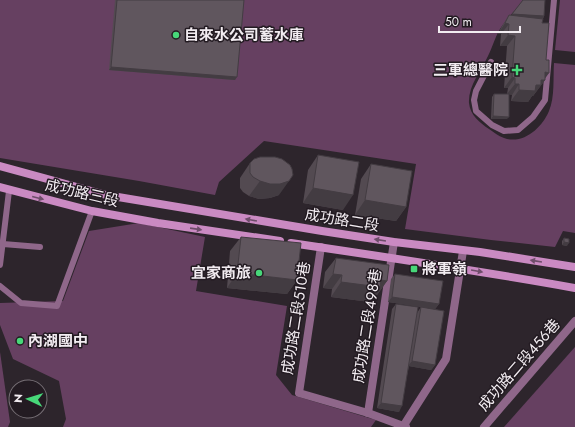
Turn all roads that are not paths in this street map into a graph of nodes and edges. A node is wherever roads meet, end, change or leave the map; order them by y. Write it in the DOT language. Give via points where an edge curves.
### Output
graph roads {
  1 [pos="554,0"];
  2 [pos="491,62"];
  3 [pos="0,166"];
  4 [pos="0,188"];
  5 [pos="9,190"];
  6 [pos="106,195"];
  7 [pos="92,212"];
  8 [pos="158,224"];
  9 [pos="394,242"];
  10 [pos="3,244"];
  11 [pos="40,247"];
  12 [pos="321,247"];
  13 [pos="463,251"];
  14 [pos="392,259"];
  15 [pos="0,265"];
  16 [pos="575,267"];
  17 [pos="461,268"];
  18 [pos="0,286"];
  19 [pos="575,288"];
  20 [pos="575,321"];
  21 [pos="368,414"];
  22 [pos="405,426"];
  23 [pos="484,427"];
  1 -- 2 [label="lane" via="545,100 533,117 518,130 504,131 492,125 476,111 476,91"];
  3 -- 6 [label="main road, 成功路三段"];
  4 -- 5 [label="main road, 成功路三段"];
  5 -- 7 [label="main road, 成功路三段, one-way"];
  5 -- 10 [label="lane"];
  9 -- 6 [label="main road, 成功路二段, one-way"];
  7 -- 8 [label="main road, 成功路三段"];
  7 -- 18 [label="lane" via="57,306 21,303"];
  8 -- 12 [label="main road, 成功路二段, one-way"];
  9 -- 13 [label="main road, 成功路二段"];
  9 -- 14 [label="street, 成功路二段498巷"];
  10 -- 11 [label="lane"];
  10 -- 15 [label="lane"];
  12 -- 14 [label="main road, 成功路二段"];
  12 -- 21 [label="street, 成功路二段510巷" via="298,393"];
  16 -- 13 [label="main road, 成功路二段, one-way"];
  13 -- 17 [label="street"];
  14 -- 17 [label="main road, 成功路二段"];
  14 -- 21 [label="street, 成功路二段498巷"];
  17 -- 19 [label="main road, 成功路二段, one-way"];
  17 -- 22 [label="street" via="446,359"];
  20 -- 23 [label="street, 成功路二段456巷"];
  21 -- 22 [label="street"];
}
